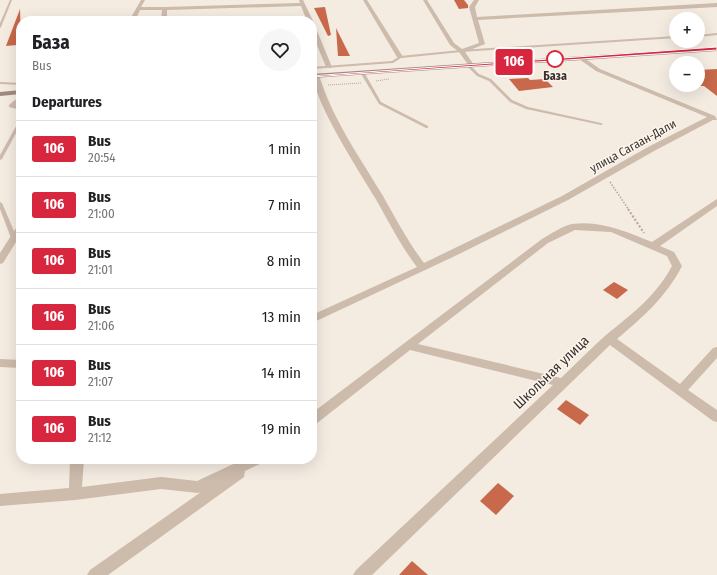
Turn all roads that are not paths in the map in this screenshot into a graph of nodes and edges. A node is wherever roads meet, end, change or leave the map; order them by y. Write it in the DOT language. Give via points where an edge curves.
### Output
graph roads {
  1 [pos="11,0"];
  2 [pos="103,0"];
  3 [pos="108,0"];
  4 [pos="144,0"];
  5 [pos="228,0"];
  6 [pos="365,0"];
  7 [pos="425,0"];
  8 [pos="477,0"];
  9 [pos="302,2"];
  10 [pos="717,5"];
  11 [pos="228,6"];
  12 [pos="138,8"];
  13 [pos="165,10"];
  14 [pos="134,16"];
  15 [pos="164,16"];
  16 [pos="308,16"];
  17 [pos="475,19"];
  18 [pos="0,27"];
  19 [pos="717,34"];
  20 [pos="705,35"];
  21 [pos="669,37"];
  22 [pos="317,38"];
  23 [pos="717,49"];
  24 [pos="461,51"];
  25 [pos="400,57"];
  26 [pos="581,58"];
  27 [pos="469,65"];
  28 [pos="329,67"];
  29 [pos="317,68"];
  30 [pos="362,72"];
  31 [pos="317,76"];
  32 [pos="317,83"];
  33 [pos="0,84"];
  34 [pos="16,84"];
  35 [pos="16,92"];
  36 [pos="0,94"];
  37 [pos="16,102"];
  38 [pos="16,107"];
  39 [pos="715,118"];
  40 [pos="601,124"];
  41 [pos="427,127"];
  42 [pos="16,129"];
  43 [pos="0,159"];
  44 [pos="717,202"];
  45 [pos="0,203"];
  46 [pos="16,235"];
  47 [pos="14,238"];
  48 [pos="653,246"];
  49 [pos="0,261"];
  50 [pos="422,267"];
  51 [pos="317,317"];
  52 [pos="609,339"];
  53 [pos="409,346"];
  54 [pos="717,351"];
  55 [pos="0,363"];
  56 [pos="16,364"];
  57 [pos="563,383"];
  58 [pos="681,390"];
  59 [pos="317,416"];
  60 [pos="717,417"];
  61 [pos="77,464"];
  62 [pos="247,464"];
  63 [pos="251,464"];
  64 [pos="75,494"];
  65 [pos="0,500"];
  66 [pos="95,575"];
  67 [pos="361,575"];
  1 -- 18 [label="lane"];
  2 -- 3 [label="street"];
  4 -- 12 [label="street"];
  5 -- 11 [label="street"];
  6 -- 25 [label="street"];
  7 -- 24 [label="street" via="452,44"];
  8 -- 17 [label="street" via="472,7"];
  9 -- 11 [label="street"];
  9 -- 16 [label="street"];
  10 -- 17 [label="street"];
  11 -- 13 [label="street"];
  12 -- 13 [label="street"];
  12 -- 14 [label="street"];
  13 -- 15 [label="street"];
  17 -- 24 [label="street" via="482,44"];
  19 -- 20 [label="lane"];
  21 -- 24 [label="lane"];
  22 -- 28 [label="street"];
  23 -- 26 [label="main road"];
  24 -- 25 [label="lane"];
  24 -- 27 [label="street"];
  25 -- 28 [label="lane" via="393,62"];
  26 -- 27 [label="main road"];
  26 -- 39 [label="street" via="598,70"];
  27 -- 30 [label="main road"];
  27 -- 40 [label="lane" via="478,76 490,80 511,101 527,108"];
  28 -- 29 [label="lane"];
  30 -- 31 [label="main road"];
  30 -- 41 [label="lane" via="380,103"];
  32 -- 50 [label="street" via="356,161 408,250"];
  33 -- 34 [label="lane"];
  35 -- 36 [label="main road"];
  37 -- 38 [label="street" via="11,106"];
  39 -- 50 [label="street, улица Сагаан-Дали" via="565,198"];
  42 -- 43 [label="lane"];
  44 -- 48 [label="street"];
  45 -- 47 [label="lane"];
  46 -- 47 [label="street"];
  47 -- 49 [label="street"];
  48 -- 52 [label="street, Школьная улица" via="671,254 677,266 669,282 652,304"];
  48 -- 53 [label="street" via="613,229 573,227 544,241"];
  50 -- 51 [label="street, улица Сагаан-Дали"];
  52 -- 57 [label="street, Школьная улица"];
  52 -- 58 [label="street"];
  53 -- 57 [label="street"];
  53 -- 59 [label="street"];
  54 -- 58 [label="street"];
  55 -- 56 [label="street"];
  57 -- 67 [label="street, Школьная улица"];
  58 -- 60 [label="street"];
  61 -- 64 [label="street"];
  62 -- 64 [label="street" via="198,487 161,483"];
  63 -- 66 [label="street"];
  64 -- 65 [label="street"];
}
